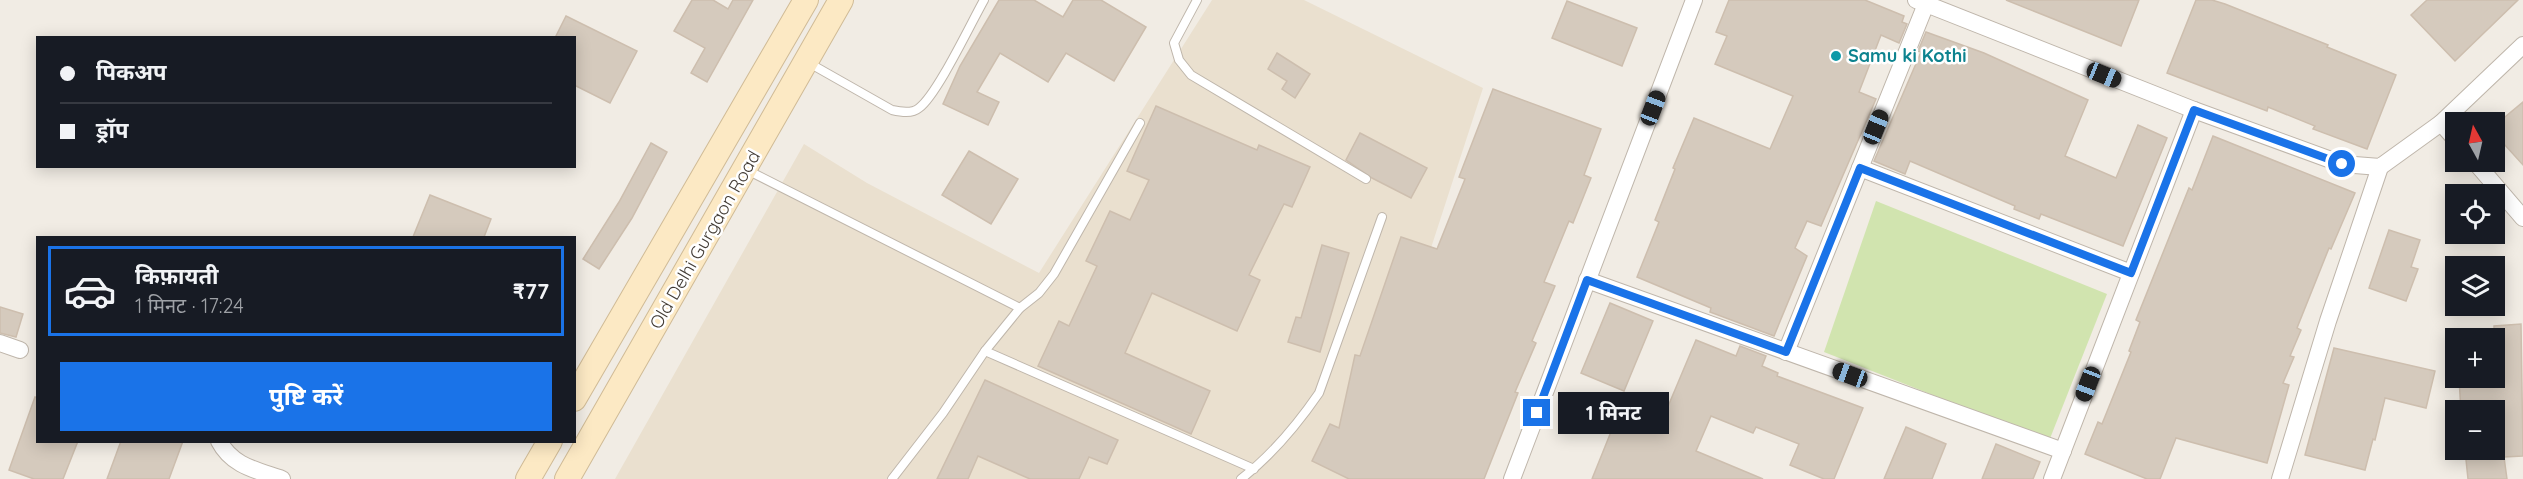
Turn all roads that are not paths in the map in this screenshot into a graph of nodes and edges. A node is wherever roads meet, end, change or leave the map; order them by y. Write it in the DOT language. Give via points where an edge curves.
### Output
graph roads {
  1 [pos="806,0"];
  2 [pos="841,0"];
  3 [pos="984,0"];
  4 [pos="1183,0"];
  5 [pos="1694,0"];
  6 [pos="1921,2"];
  7 [pos="1195,3"];
  8 [pos="779,45"];
  9 [pos="2523,45"];
  10 [pos="806,61"];
  11 [pos="2194,110"];
  12 [pos="1140,123"];
  13 [pos="2441,123"];
  14 [pos="2445,128"];
  15 [pos="2380,167"];
  16 [pos="1860,168"];
  17 [pos="745,169"];
  18 [pos="2484,172"];
  19 [pos="1366,179"];
  20 [pos="1382,217"];
  21 [pos="2523,218"];
  22 [pos="2131,273"];
  23 [pos="1587,280"];
  24 [pos="1020,308"];
  25 [pos="0,343"];
  26 [pos="20,350"];
  27 [pos="985,351"];
  28 [pos="1786,352"];
  29 [pos="576,396"];
  30 [pos="220,443"];
  31 [pos="549,443"];
  32 [pos="2063,451"];
  33 [pos="1254,469"];
  34 [pos="282,479"];
  35 [pos="528,479"];
  36 [pos="567,479"];
  37 [pos="892,479"];
  38 [pos="1241,479"];
  39 [pos="1512,479"];
  40 [pos="2052,479"];
  41 [pos="2280,479"];
  1 -- 8 [label="main road, Old Delhi Gurgaon Road"];
  2 -- 10 [label="main road, Old Delhi Gurgaon Road"];
  3 -- 10 [label="lane" via="931,95 918,110 892,110"];
  4 -- 7 [label="lane"];
  5 -- 23 [label="street"];
  6 -- 11 [label="street"];
  6 -- 16 [label="street"];
  7 -- 19 [label="lane" via="1174,44 1179,60 1191,75"];
  8 -- 10 [label="street"];
  8 -- 29 [label="main road, Old Delhi Gurgaon Road"];
  9 -- 13 [label="street"];
  10 -- 17 [label="main road, Old Delhi Gurgaon Road"];
  11 -- 15 [label="street" via="2342,164"];
  11 -- 22 [label="street"];
  12 -- 24 [label="lane" via="1054,274"];
  13 -- 14 [label="street"];
  13 -- 15 [label="street"];
  15 -- 41 [label="street"];
  16 -- 22 [label="street"];
  16 -- 28 [label="street"];
  17 -- 24 [label="lane"];
  17 -- 36 [label="main road, Old Delhi Gurgaon Road"];
  18 -- 21 [label="street"];
  20 -- 33 [label="lane" via="1319,393 1302,418"];
  22 -- 32 [label="street"];
  23 -- 28 [label="street"];
  23 -- 39 [label="street"];
  24 -- 27 [label="lane"];
  25 -- 26 [label="street"];
  27 -- 33 [label="lane"];
  27 -- 37 [label="lane"];
  28 -- 32 [label="street"];
  30 -- 34 [label="street" via="238,464"];
  31 -- 35 [label="main road"];
  32 -- 40 [label="street"];
  33 -- 38 [label="lane"];
}
